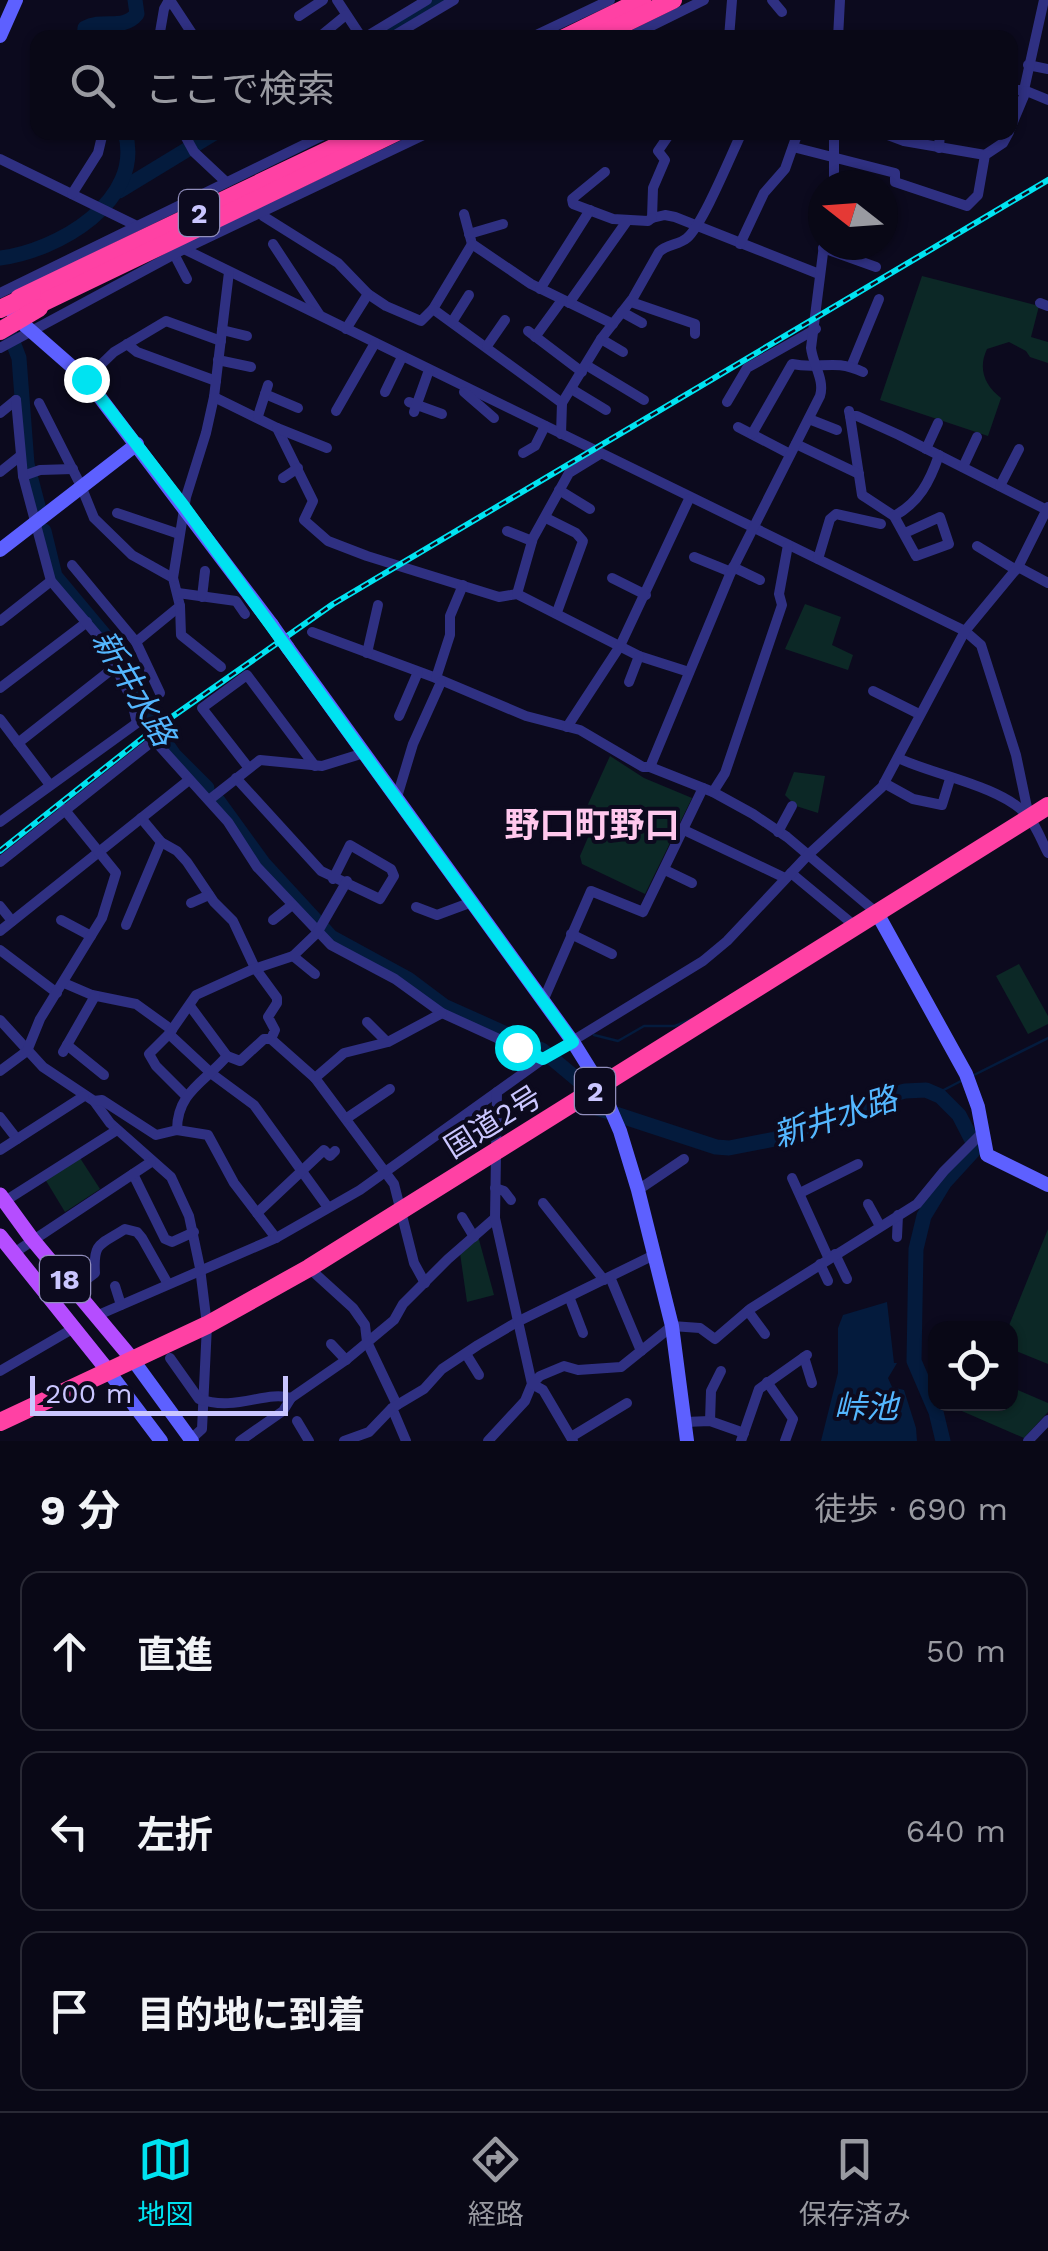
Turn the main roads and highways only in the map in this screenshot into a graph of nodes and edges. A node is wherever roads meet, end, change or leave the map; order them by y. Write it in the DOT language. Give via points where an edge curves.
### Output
graph roads {
  1 [pos="642,0"];
  2 [pos="673,0"];
  3 [pos="580,30"];
  4 [pos="611,30"];
  5 [pos="350,140"];
  6 [pos="381,140"];
  7 [pos="36,302"];
  8 [pos="0,305"];
  9 [pos="0,323"];
  10 [pos="0,331"];
  11 [pos="1048,806"];
  12 [pos="2,1198"];
  13 [pos="0,1236"];
  14 [pos="133,1360"];
  15 [pos="108,1372"];
  16 [pos="0,1422"];
  1 -- 3 [label="highway"];
  2 -- 4 [label="highway"];
  5 -- 7 [label="highway, 2"];
  6 -- 7 [label="highway, 2"];
  7 -- 8 [label="highway, 2, bridge"];
  7 -- 9 [label="highway, 2, bridge"];
  7 -- 10 [label="highway, 2, bridge"];
  11 -- 14 [label="highway, 国道2号 / 2" via="310,1268"];
  12 -- 14 [label="main road, 18"];
  13 -- 15 [label="main road, 18"];
  14 -- 15 [label="highway, 国道2号 / 2"];
  15 -- 16 [label="highway, 国道2号 / 2"];
}
